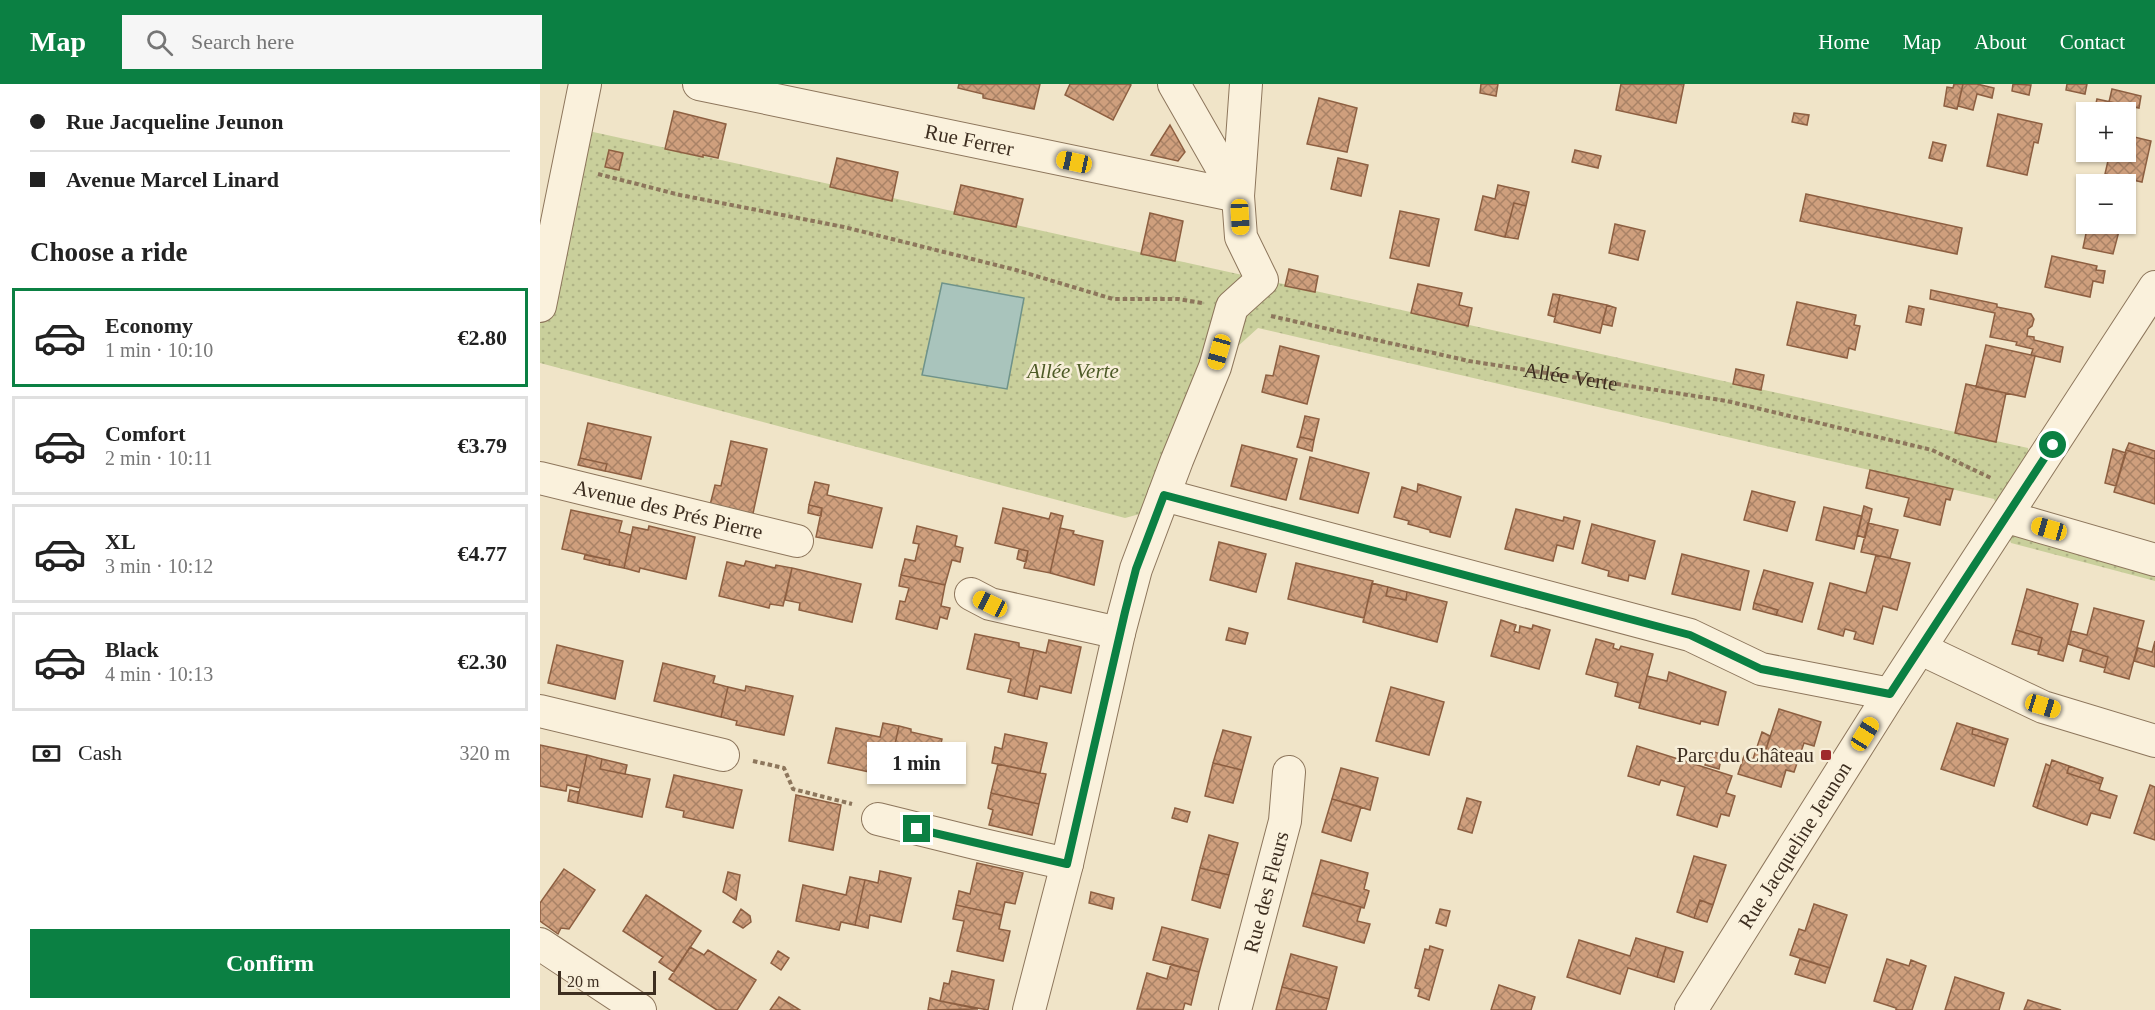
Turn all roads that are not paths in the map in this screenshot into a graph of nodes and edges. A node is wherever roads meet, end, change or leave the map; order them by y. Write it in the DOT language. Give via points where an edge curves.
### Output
graph roads {
  1 [pos="585,84"];
  2 [pos="699,84"];
  3 [pos="1174,84"];
  4 [pos="1246,84"];
  5 [pos="1238,196"];
  6 [pos="2155,287"];
  7 [pos="540,306"];
  8 [pos="540,478"];
  9 [pos="1164,495"];
  10 [pos="2007,517"];
  11 [pos="797,541"];
  12 [pos="2155,560"];
  13 [pos="971,594"];
  14 [pos="1119,633"];
  15 [pos="1921,649"];
  16 [pos="1890,694"];
  17 [pos="540,711"];
  18 [pos="2155,741"];
  19 [pos="723,755"];
  20 [pos="1289,772"];
  21 [pos="878,819"];
  22 [pos="1067,864"];
  23 [pos="540,944"];
  24 [pos="640,1010"];
  25 [pos="1029,1010"];
  26 [pos="1235,1010"];
  27 [pos="1691,1010"];
  1 -- 7 [label="street"];
  2 -- 5 [label="street, Rue Ferrer"];
  3 -- 5 [label="street"];
  4 -- 5 [label="street"];
  5 -- 9 [label="street" via="1241,237 1262,280 1232,307 1215,367"];
  6 -- 10 [label="street, Rue Jacqueline Jeunon"];
  8 -- 11 [label="street, Avenue des Prés Pierre"];
  9 -- 14 [label="street" via="1136,569"];
  9 -- 16 [label="street" via="1690,635 1761,669"];
  10 -- 12 [label="street"];
  10 -- 15 [label="street, Rue Jacqueline Jeunon"];
  13 -- 14 [label="street" via="990,604"];
  14 -- 22 [label="street"];
  15 -- 16 [label="street, Rue Jacqueline Jeunon"];
  15 -- 18 [label="street" via="2043,706"];
  16 -- 27 [label="street, Rue Jacqueline Jeunon"];
  17 -- 19 [label="street"];
  20 -- 26 [label="street, Rue des Fleurs" via="1285,821"];
  21 -- 22 [label="street"];
  22 -- 25 [label="street"];
  23 -- 24 [label="street"];
}
